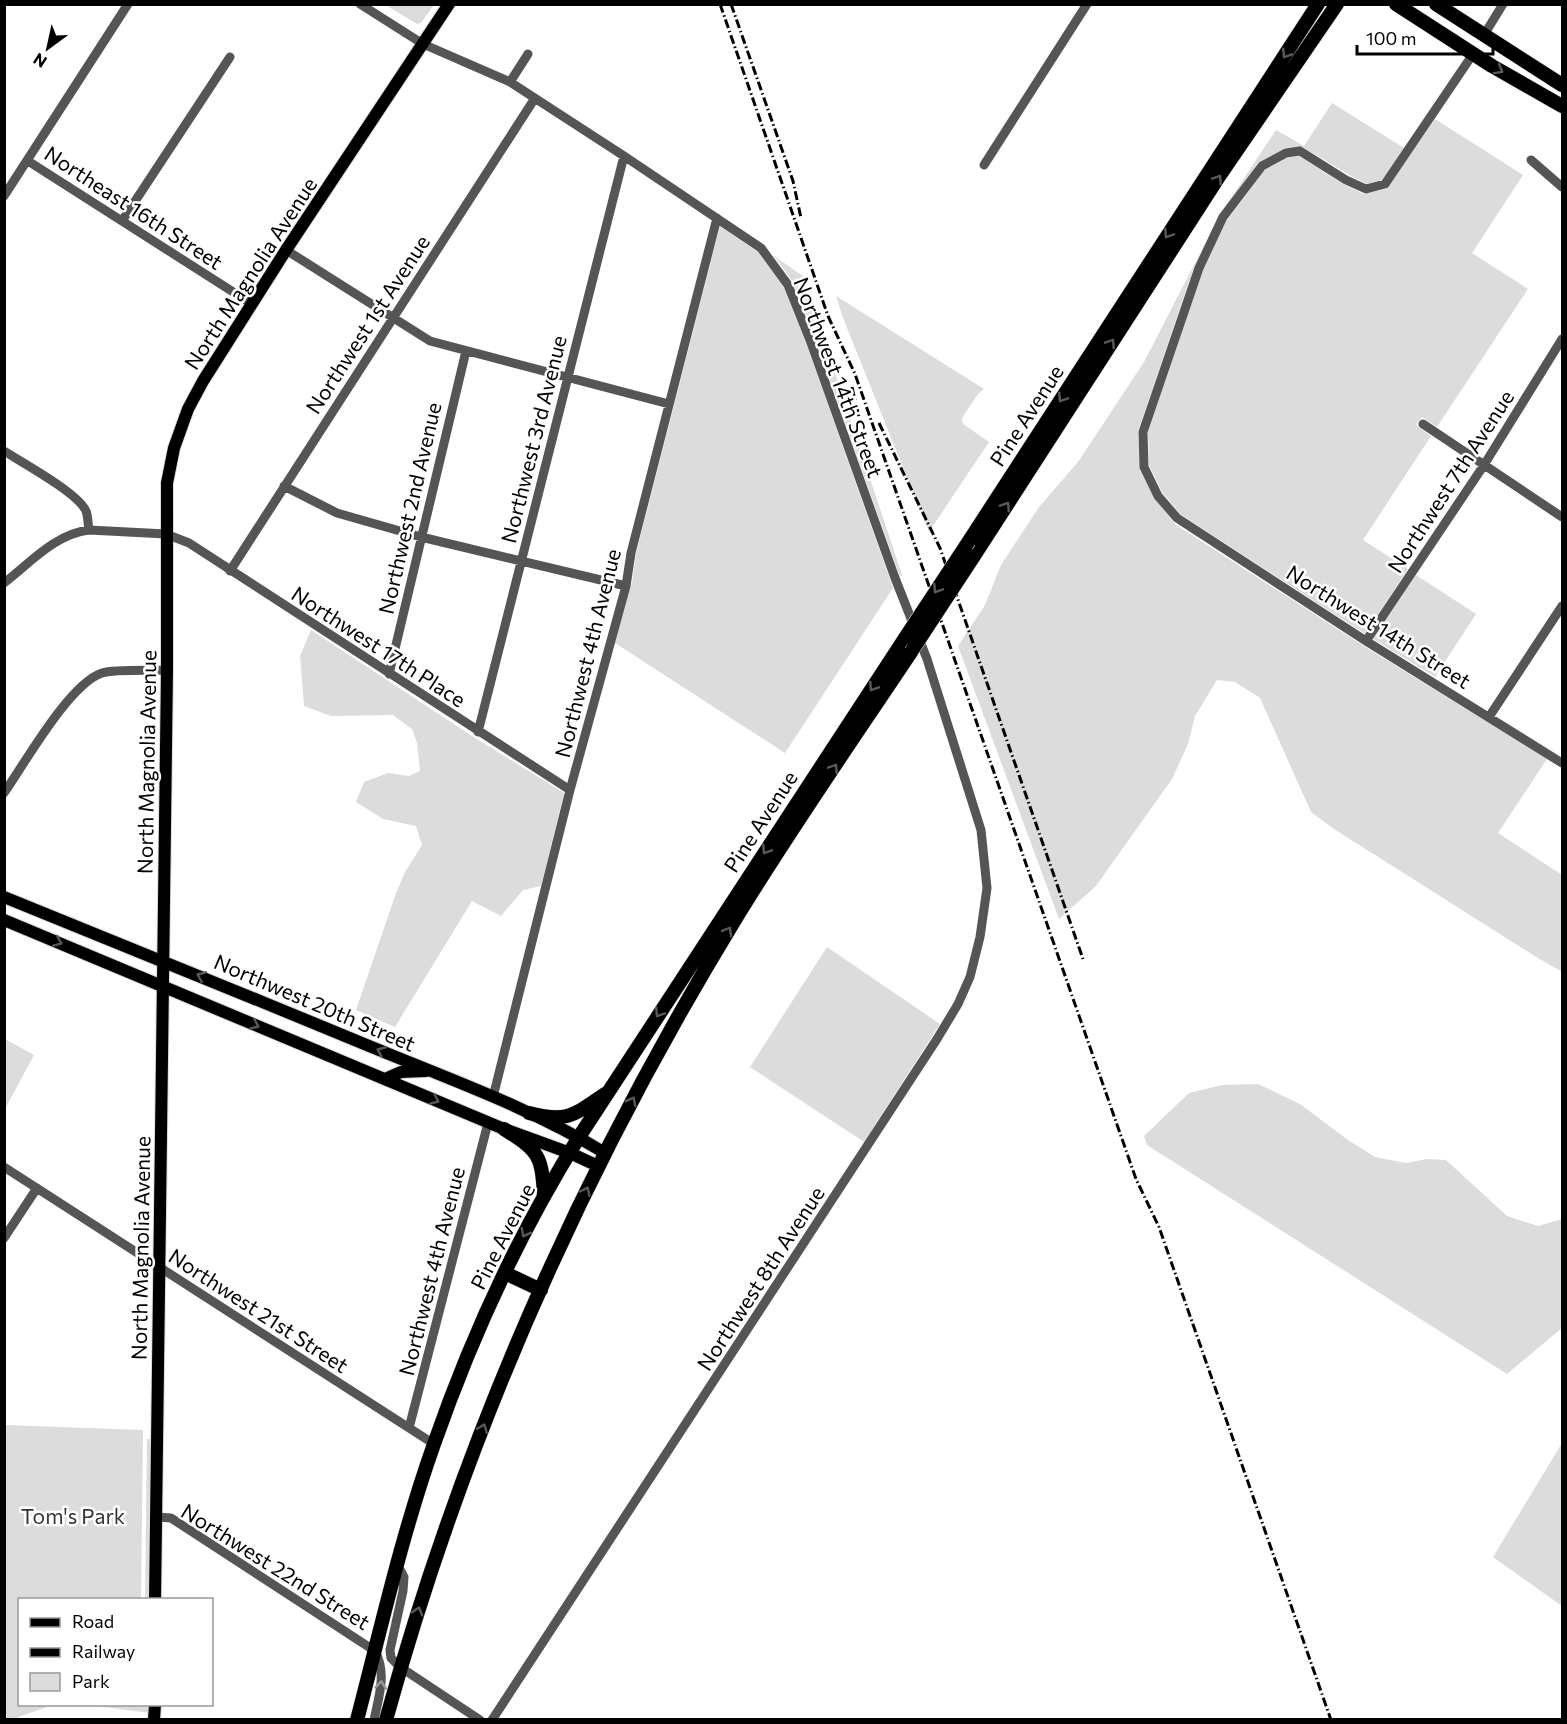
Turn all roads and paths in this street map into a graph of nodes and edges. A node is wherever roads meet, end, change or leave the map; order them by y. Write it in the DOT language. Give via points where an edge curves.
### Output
graph roads {
  1 [pos="129,4"];
  2 [pos="360,4"];
  3 [pos="449,4"];
  4 [pos="1087,4"];
  5 [pos="1318,4"];
  6 [pos="1337,4"];
  7 [pos="1396,4"];
  8 [pos="1436,4"];
  9 [pos="1503,4"];
  10 [pos="1484,35"];
  11 [pos="423,44"];
  12 [pos="528,54"];
  13 [pos="1473,54"];
  14 [pos="230,57"];
  15 [pos="510,82"];
  16 [pos="1563,85"];
  17 [pos="535,98"];
  18 [pos="1563,106"];
  19 [pos="624,156"];
  20 [pos="1531,160"];
  21 [pos="28,161"];
  22 [pos="984,165"];
  23 [pos="1563,187"];
  24 [pos="4,196"];
  25 [pos="717,218"];
  26 [pos="122,221"];
  27 [pos="286,250"];
  28 [pos="252,304"];
  29 [pos="393,317"];
  30 [pos="1563,339"];
  31 [pos="465,351"];
  32 [pos="568,376"];
  33 [pos="669,404"];
  34 [pos="1423,424"];
  35 [pos="4,451"];
  36 [pos="1484,465"];
  37 [pos="284,486"];
  38 [pos="1563,517"];
  39 [pos="89,530"];
  40 [pos="166,534"];
  41 [pos="421,537"];
  42 [pos="520,560"];
  43 [pos="230,571"];
  44 [pos="4,583"];
  45 [pos="626,586"];
  46 [pos="1563,606"];
  47 [pos="1366,641"];
  48 [pos="167,670"];
  49 [pos="388,674"];
  50 [pos="1489,717"];
  51 [pos="478,732"];
  52 [pos="1563,763"];
  53 [pos="570,790"];
  54 [pos="4,794"];
  55 [pos="981,830"];
  56 [pos="4,897"];
  57 [pos="4,920"];
  58 [pos="163,960"];
  59 [pos="162,987"];
  60 [pos="674,991"];
  61 [pos="688,1000"];
  62 [pos="430,1071"];
  63 [pos="385,1079"];
  64 [pos="609,1091"];
  65 [pos="493,1097"];
  66 [pos="529,1113"];
  67 [pos="488,1123"];
  68 [pos="504,1129"];
  69 [pos="579,1137"];
  70 [pos="570,1153"];
  71 [pos="605,1153"];
  72 [pos="598,1166"];
  73 [pos="4,1167"];
  74 [pos="37,1188"];
  75 [pos="544,1198"];
  76 [pos="4,1238"];
  77 [pos="160,1267"];
  78 [pos="505,1273"];
  79 [pos="541,1290"];
  80 [pos="409,1428"];
  81 [pos="434,1444"];
  82 [pos="156,1517"];
  83 [pos="398,1566"];
  84 [pos="155,1598"];
  85 [pos="375,1651"];
  86 [pos="400,1667"];
  87 [pos="357,1719"];
  88 [pos="374,1719"];
  89 [pos="386,1719"];
  90 [pos="480,1719"];
  91 [pos="492,1719"];
  1 -- 21 [label="street"];
  2 -- 11 [label="street, Northwest 14th Street"];
  3 -- 11 [label="main road, North Magnolia Avenue"];
  4 -- 22 [label="street"];
  5 -- 60 [label="highway, Pine Avenue, one-way, bridge"];
  61 -- 6 [label="highway, Pine Avenue, one-way, bridge" via="734,922 1220,175"];
  7 -- 13 [label="highway"];
  8 -- 10 [label="highway"];
  9 -- 10 [label="street"];
  10 -- 16 [label="highway"];
  11 -- 15 [label="street, Northwest 14th Street"];
  11 -- 27 [label="main road, North Magnolia Avenue"];
  12 -- 15 [label="street"];
  13 -- 18 [label="highway, one-way"];
  13 -- 47 [label="street, Northwest 14th Street" via="1385,184 1366,189 1300,151 1286,153 1262,166 1223,218 1198,268 1143,432 1144,467 1158,496 1177,519"];
  14 -- 26 [label="street"];
  15 -- 17 [label="street, Northwest 14th Street"];
  17 -- 19 [label="street, Northwest 14th Street"];
  17 -- 29 [label="street, Northwest 1st Avenue"];
  19 -- 25 [label="street, Northwest 14th Street"];
  19 -- 32 [label="street, Northwest 3rd Avenue"];
  20 -- 23 [label="street"];
  21 -- 24 [label="street"];
  21 -- 26 [label="street, Northeast 16th Street"];
  25 -- 33 [label="street, Northwest 4th Avenue"];
  25 -- 55 [label="street, Northwest 14th Street" via="761,248 788,285 927,659"];
  26 -- 28 [label="street, Northeast 16th Street"];
  27 -- 28 [label="main road, North Magnolia Avenue"];
  27 -- 29 [label="street"];
  28 -- 40 [label="main road, North Magnolia Avenue" via="188,409 167,483"];
  29 -- 31 [label="street" via="430,341"];
  29 -- 37 [label="street, Northwest 1st Avenue"];
  30 -- 36 [label="street, Northwest 7th Avenue"];
  31 -- 32 [label="street"];
  31 -- 41 [label="street, Northwest 2nd Avenue"];
  32 -- 33 [label="street"];
  32 -- 42 [label="street, Northwest 3rd Avenue"];
  33 -- 45 [label="street, Northwest 4th Avenue"];
  34 -- 36 [label="street"];
  35 -- 39 [label="street" via="80,503"];
  36 -- 38 [label="street"];
  36 -- 47 [label="street, Northwest 7th Avenue"];
  37 -- 41 [label="street" via="338,513"];
  37 -- 43 [label="street, Northwest 1st Avenue"];
  39 -- 40 [label="street"];
  39 -- 44 [label="street" via="63,537"];
  40 -- 43 [label="street, Northwest 17th Place" via="189,543"];
  40 -- 48 [label="main road, North Magnolia Avenue"];
  41 -- 42 [label="street"];
  41 -- 49 [label="street, Northwest 2nd Avenue"];
  42 -- 45 [label="street"];
  42 -- 51 [label="street, Northwest 3rd Avenue"];
  43 -- 49 [label="street, Northwest 17th Place"];
  45 -- 53 [label="street, Northwest 4th Avenue"];
  46 -- 50 [label="street"];
  47 -- 50 [label="street, Northwest 14th Street"];
  48 -- 54 [label="street" via="103,673 86,682 70,696"];
  48 -- 58 [label="main road, North Magnolia Avenue"];
  49 -- 51 [label="street, Northwest 17th Place"];
  50 -- 52 [label="street, Northwest 14th Street"];
  51 -- 53 [label="street, Northwest 17th Place"];
  53 -- 65 [label="street, Northwest 4th Avenue"];
  55 -- 91 [label="street, Northwest 8th Avenue" via="987,888 980,937 958,1004"];
  56 -- 58 [label="main road, Northwest 20th Street"];
  57 -- 59 [label="main road, Northwest 20th Street, one-way"];
  58 -- 59 [label="main road, North Magnolia Avenue"];
  62 -- 58 [label="main road, Northwest 20th Street, one-way"];
  59 -- 63 [label="main road, Northwest 20th Street, one-way"];
  59 -- 77 [label="main road, North Magnolia Avenue"];
  60 -- 61 [label="highway"];
  60 -- 64 [label="highway, Pine Avenue, one-way"];
  71 -- 61 [label="highway, Pine Avenue, one-way"];
  62 -- 63 [label="main road" via="401,1072"];
  62 -- 65 [label="main road, Northwest 20th Street"];
  63 -- 67 [label="main road, Northwest 20th Street, one-way"];
  64 -- 66 [label="highway" via="564,1118"];
  64 -- 69 [label="highway, Pine Avenue"];
  65 -- 66 [label="main road, Northwest 20th Street"];
  66 -- 69 [label="main road, Northwest 20th Street"];
  67 -- 68 [label="main road, Northwest 20th Street"];
  67 -- 80 [label="street, Northwest 4th Avenue"];
  68 -- 70 [label="main road, Northwest 20th Street"];
  68 -- 75 [label="highway" via="530,1146 538,1158"];
  69 -- 70 [label="highway, Pine Avenue"];
  69 -- 71 [label="main road, Northwest 20th Street"];
  70 -- 72 [label="main road, Northwest 20th Street"];
  70 -- 75 [label="highway, Pine Avenue"];
  71 -- 72 [label="highway, Pine Avenue"];
  79 -- 72 [label="highway, Pine Avenue, one-way"];
  73 -- 74 [label="street, Northwest 21st Street"];
  74 -- 76 [label="street"];
  74 -- 77 [label="street, Northwest 21st Street"];
  75 -- 78 [label="highway, Pine Avenue, one-way"];
  77 -- 80 [label="street, Northwest 21st Street"];
  77 -- 82 [label="main road, North Magnolia Avenue"];
  78 -- 79 [label="highway"];
  78 -- 81 [label="highway, Pine Avenue"];
  86 -- 79 [label="highway, Pine Avenue, one-way" via="480,1434"];
  80 -- 81 [label="street, Northwest 21st Street"];
  81 -- 83 [label="highway, Pine Avenue"];
  82 -- 84 [label="main road, North Magnolia Avenue"];
  82 -- 85 [label="street, Northwest 22nd Street" via="171,1518"];
  83 -- 85 [label="highway, Pine Avenue"];
  83 -- 86 [label="street" via="404,1584 390,1650"];
  85 -- 87 [label="highway, Pine Avenue"];
  88 -- 85 [label="street, one-way" via="382,1678"];
  86 -- 89 [label="highway, Pine Avenue"];
  86 -- 90 [label="street"];
}
